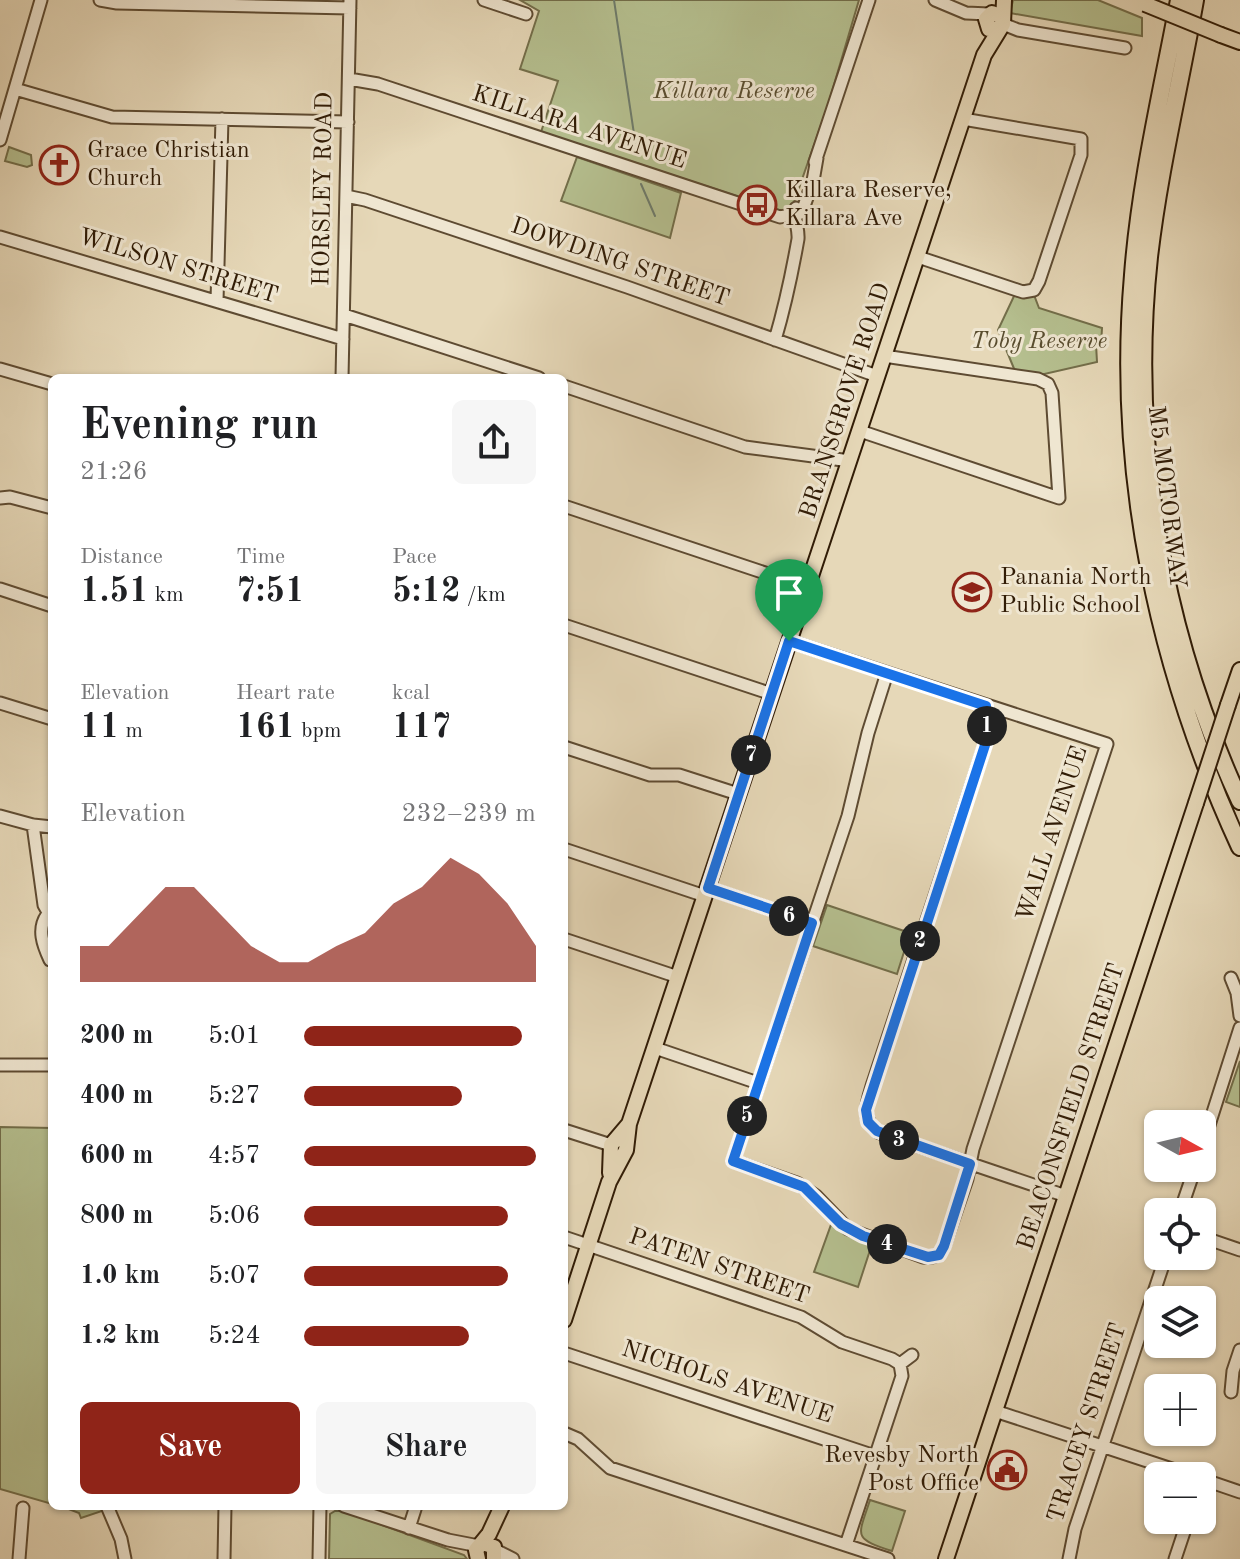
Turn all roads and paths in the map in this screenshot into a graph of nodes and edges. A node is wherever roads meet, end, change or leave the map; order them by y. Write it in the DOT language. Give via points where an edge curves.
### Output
graph roads {
  1 [pos="41,0"];
  2 [pos="100,0"];
  3 [pos="484,0"];
  4 [pos="869,0"];
  5 [pos="935,0"];
  6 [pos="1002,0"];
  7 [pos="1179,0"];
  8 [pos="1195,0"];
  9 [pos="1140,2"];
  10 [pos="350,4"];
  11 [pos="526,14"];
  12 [pos="994,21"];
  13 [pos="1240,42"];
  14 [pos="1125,48"];
  15 [pos="349,79"];
  16 [pos="0,90"];
  17 [pos="14,91"];
  18 [pos="222,119"];
  19 [pos="963,119"];
  20 [pos="348,122"];
  21 [pos="0,140"];
  22 [pos="346,196"];
  23 [pos="794,214"];
  24 [pos="0,237"];
  25 [pos="918,257"];
  26 [pos="217,301"];
  27 [pos="344,315"];
  28 [pos="343,339"];
  29 [pos="775,340"];
  30 [pos="884,356"];
  31 [pos="0,369"];
  32 [pos="342,374"];
  33 [pos="527,374"];
  34 [pos="877,376"];
  35 [pos="48,383"];
  36 [pos="568,387"];
  37 [pos="860,431"];
  38 [pos="850,461"];
  39 [pos="0,498"];
  40 [pos="48,507"];
  41 [pos="568,507"];
  42 [pos="807,587"];
  43 [pos="0,589"];
  44 [pos="48,605"];
  45 [pos="568,626"];
  46 [pos="789,641"];
  47 [pos="1240,670"];
  48 [pos="887,673"];
  49 [pos="772,694"];
  50 [pos="0,703"];
  51 [pos="986,706"];
  52 [pos="1000,711"];
  53 [pos="48,718"];
  54 [pos="987,739"];
  55 [pos="568,748"];
  56 [pos="738,794"];
  57 [pos="1240,801"];
  58 [pos="0,816"];
  59 [pos="33,825"];
  60 [pos="48,827"];
  61 [pos="1240,847"];
  62 [pos="568,850"];
  63 [pos="706,892"];
  64 [pos="48,913"];
  65 [pos="48,918"];
  66 [pos="812,923"];
  67 [pos="568,940"];
  68 [pos="48,956"];
  69 [pos="678,977"];
  70 [pos="1231,978"];
  71 [pos="1240,1016"];
  72 [pos="1240,1028"];
  73 [pos="655,1048"];
  74 [pos="0,1065"];
  75 [pos="48,1065"];
  76 [pos="758,1083"];
  77 [pos="1214,1110"];
  78 [pos="568,1131"];
  79 [pos="617,1147"];
  80 [pos="970,1164"];
  81 [pos="1066,1196"];
  82 [pos="568,1238"];
  83 [pos="1216,1242"];
  84 [pos="589,1245"];
  85 [pos="1240,1250"];
  86 [pos="1161,1270"];
  87 [pos="568,1308"];
  88 [pos="1240,1350"];
  89 [pos="568,1354"];
  90 [pos="912,1355"];
  91 [pos="900,1364"];
  92 [pos="1231,1392"];
  93 [pos="995,1411"];
  94 [pos="568,1435"];
  95 [pos="1103,1446"];
  96 [pos="875,1456"];
  97 [pos="1151,1462"];
  98 [pos="1216,1484"];
  99 [pos="1240,1492"];
  100 [pos="23,1508"];
  101 [pos="109,1510"];
  102 [pos="225,1510"];
  103 [pos="320,1510"];
  104 [pos="356,1510"];
  105 [pos="415,1510"];
  106 [pos="500,1511"];
  107 [pos="409,1528"];
  108 [pos="1183,1534"];
  109 [pos="846,1545"];
  110 [pos="484,1553"];
  111 [pos="19,1559"];
  112 [pos="125,1559"];
  113 [pos="224,1559"];
  114 [pos="319,1559"];
  115 [pos="513,1559"];
  116 [pos="888,1559"];
  117 [pos="946,1559"];
  118 [pos="1069,1559"];
  119 [pos="1175,1559"];
  1 -- 17 [label="street"];
  2 -- 10 [label="street"];
  3 -- 11 [label="street"];
  4 -- 23 [label="street"];
  5 -- 12 [label="street"];
  6 -- 12 [label="main road, BRANSGROVE ROAD"];
  7 -- 61 [label="highway, M5 MOTORWAY" via="1136,242 1128,358 1131,442 1140,522 1161,625 1194,734"];
  8 -- 57 [label="highway, M5 MOTORWAY" via="1150,256 1146,429 1156,525 1179,633"];
  9 -- 13 [label="main road, bridge"];
  10 -- 15 [label="street, HORSLEY ROAD"];
  12 -- 14 [label="street"];
  12 -- 19 [label="main road, BRANSGROVE ROAD"];
  15 -- 20 [label="street, HORSLEY ROAD"];
  15 -- 23 [label="street, KILLARA AVENUE" via="378,84 777,217"];
  16 -- 17 [label="street"];
  17 -- 18 [label="street" via="106,116"];
  17 -- 21 [label="street"];
  18 -- 20 [label="street"];
  18 -- 26 [label="street"];
  19 -- 25 [label="main road, BRANSGROVE ROAD"];
  19 -- 25 [label="street" via="1081,139 1081,155 1034,290 1023,292"];
  20 -- 22 [label="street, HORSLEY ROAD"];
  22 -- 27 [label="street, HORSLEY ROAD"];
  22 -- 29 [label="street, DOWDING STREET"];
  23 -- 29 [label="street" via="798,239"];
  24 -- 26 [label="street, WILSON STREET"];
  25 -- 30 [label="main road, BRANSGROVE ROAD"];
  26 -- 28 [label="street, WILSON STREET"];
  27 -- 28 [label="street, HORSLEY ROAD"];
  27 -- 33 [label="street"];
  28 -- 32 [label="street, HORSLEY ROAD"];
  29 -- 34 [label="street, DOWDING STREET"];
  30 -- 34 [label="main road, BRANSGROVE ROAD"];
  30 -- 37 [label="street" via="1048,384 1059,498"];
  31 -- 35 [label="street"];
  34 -- 37 [label="main road, BRANSGROVE ROAD"];
  36 -- 38 [label="street" via="745,447"];
  37 -- 38 [label="main road, BRANSGROVE ROAD"];
  38 -- 42 [label="main road, BRANSGROVE ROAD"];
  39 -- 40 [label="street"];
  41 -- 42 [label="street"];
  42 -- 46 [label="main road, BRANSGROVE ROAD"];
  43 -- 44 [label="street"];
  45 -- 49 [label="street"];
  46 -- 48 [label="street, WALL AVENUE"];
  46 -- 49 [label="main road, BRANSGROVE ROAD"];
  47 -- 81 [label="main road, BEACONSFIELD STREET, bridge"];
  48 -- 51 [label="street, WALL AVENUE"];
  48 -- 66 [label="street"];
  49 -- 56 [label="main road, BRANSGROVE ROAD"];
  50 -- 53 [label="street"];
  51 -- 52 [label="street, WALL AVENUE"];
  51 -- 54 [label="street"];
  52 -- 54 [label="street"];
  52 -- 80 [label="street, WALL AVENUE" via="1107,744"];
  54 -- 80 [label="street" via="866,1113 880,1133"];
  55 -- 56 [label="street" via="650,775 679,775"];
  56 -- 63 [label="main road, BRANSGROVE ROAD"];
  58 -- 59 [label="street"];
  59 -- 60 [label="street"];
  59 -- 64 [label="street"];
  62 -- 63 [label="street"];
  63 -- 66 [label="street"];
  63 -- 69 [label="main road, BRANSGROVE ROAD"];
  65 -- 68 [label="street" via="42,923"];
  66 -- 76 [label="street"];
  67 -- 69 [label="street"];
  69 -- 73 [label="main road, BRANSGROVE ROAD"];
  70 -- 71 [label="street"];
  72 -- 77 [label="street"];
  73 -- 76 [label="street"];
  73 -- 79 [label="main road, BRANSGROVE ROAD"];
  74 -- 75 [label="street"];
  76 -- 80 [label="street" via="733,1161 804,1187 855,1233 939,1260"];
  78 -- 79 [label="street"];
  79 -- 84 [label="main road"];
  80 -- 81 [label="street"];
  81 -- 93 [label="main road, BEACONSFIELD STREET"];
  82 -- 84 [label="street, PATEN STREET"];
  83 -- 85 [label="street"];
  84 -- 87 [label="main road"];
  84 -- 91 [label="street, PATEN STREET" via="801,1317 842,1342"];
  86 -- 95 [label="street, TRACEY STREET"];
  88 -- 92 [label="street"];
  89 -- 96 [label="street, NICHOLS AVENUE"];
  90 -- 91 [label="street"];
  91 -- 96 [label="street" via="902,1376"];
  93 -- 95 [label="street"];
  93 -- 117 [label="main road, BEACONSFIELD STREET"];
  94 -- 109 [label="street" via="610,1468"];
  95 -- 97 [label="street"];
  95 -- 118 [label="street, TRACEY STREET"];
  96 -- 109 [label="street"];
  98 -- 99 [label="street"];
  100 -- 111 [label="street"];
  101 -- 112 [label="street"];
  102 -- 113 [label="street"];
  103 -- 114 [label="street"];
  104 -- 107 [label="street"];
  105 -- 107 [label="street"];
  106 -- 110 [label="main road"];
  107 -- 110 [label="street"];
  108 -- 119 [label="street"];
  109 -- 116 [label="street"];
  110 -- 115 [label="street"];
}
